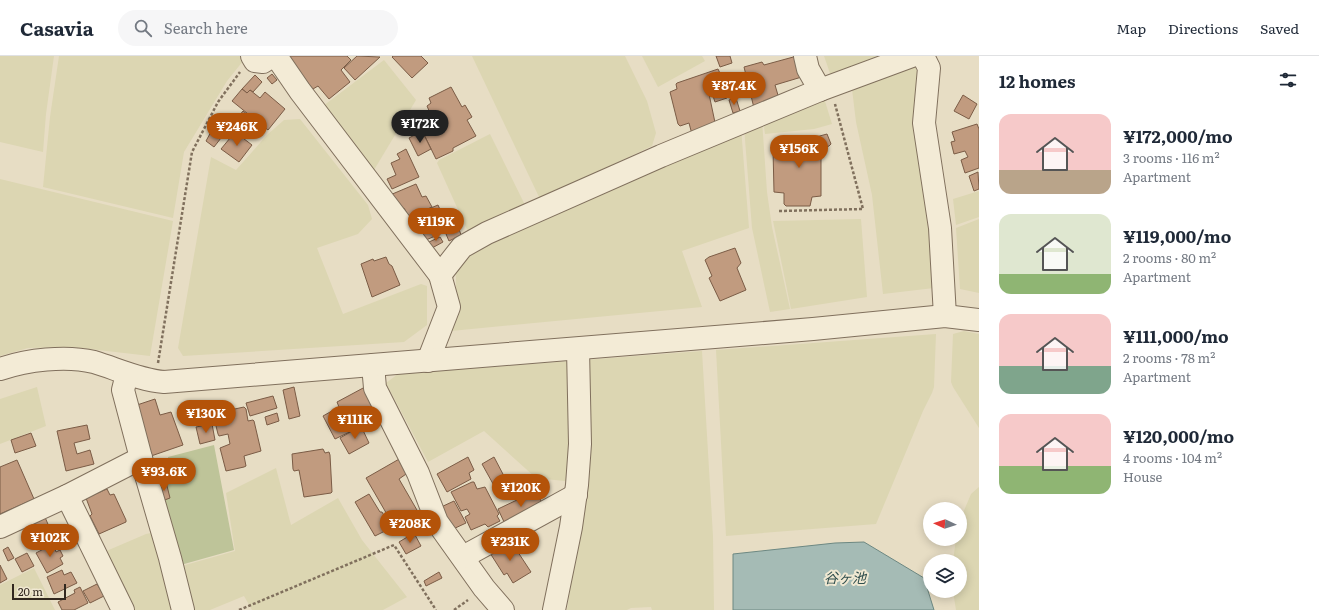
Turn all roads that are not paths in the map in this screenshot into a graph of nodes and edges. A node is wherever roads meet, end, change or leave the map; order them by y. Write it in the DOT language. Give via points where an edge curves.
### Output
graph roads {
  1 [pos="276,56"];
  2 [pos="805,56"];
  3 [pos="912,56"];
  4 [pos="923,56"];
  5 [pos="825,88"];
  6 [pos="440,275"];
  7 [pos="945,316"];
  8 [pos="979,320"];
  9 [pos="578,349"];
  10 [pos="428,360"];
  11 [pos="372,365"];
  12 [pos="0,369"];
  13 [pos="127,374"];
  14 [pos="140,458"];
  15 [pos="576,495"];
  16 [pos="67,496"];
  17 [pos="0,527"];
  18 [pos="463,557"];
  19 [pos="123,610"];
  20 [pos="183,610"];
  21 [pos="502,610"];
  22 [pos="554,610"];
  1 -- 6 [label="street"];
  2 -- 5 [label="street" via="808,69"];
  3 -- 5 [label="street"];
  4 -- 7 [label="street" via="929,68 924,123 940,228"];
  5 -- 6 [label="street" via="487,232 462,247"];
  6 -- 10 [label="street" via="449,307"];
  7 -- 8 [label="street"];
  7 -- 9 [label="street"];
  9 -- 10 [label="street"];
  9 -- 15 [label="street" via="580,444"];
  10 -- 11 [label="street"];
  11 -- 13 [label="street" via="164,382"];
  11 -- 18 [label="street" via="375,388 418,473 437,522"];
  12 -- 13 [label="street" via="13,364 56,358 92,362"];
  13 -- 14 [label="street" via="123,390"];
  14 -- 16 [label="street"];
  14 -- 20 [label="street"];
  15 -- 18 [label="street"];
  15 -- 22 [label="street"];
  16 -- 17 [label="street"];
  16 -- 19 [label="street"];
  18 -- 21 [label="street"];
}
